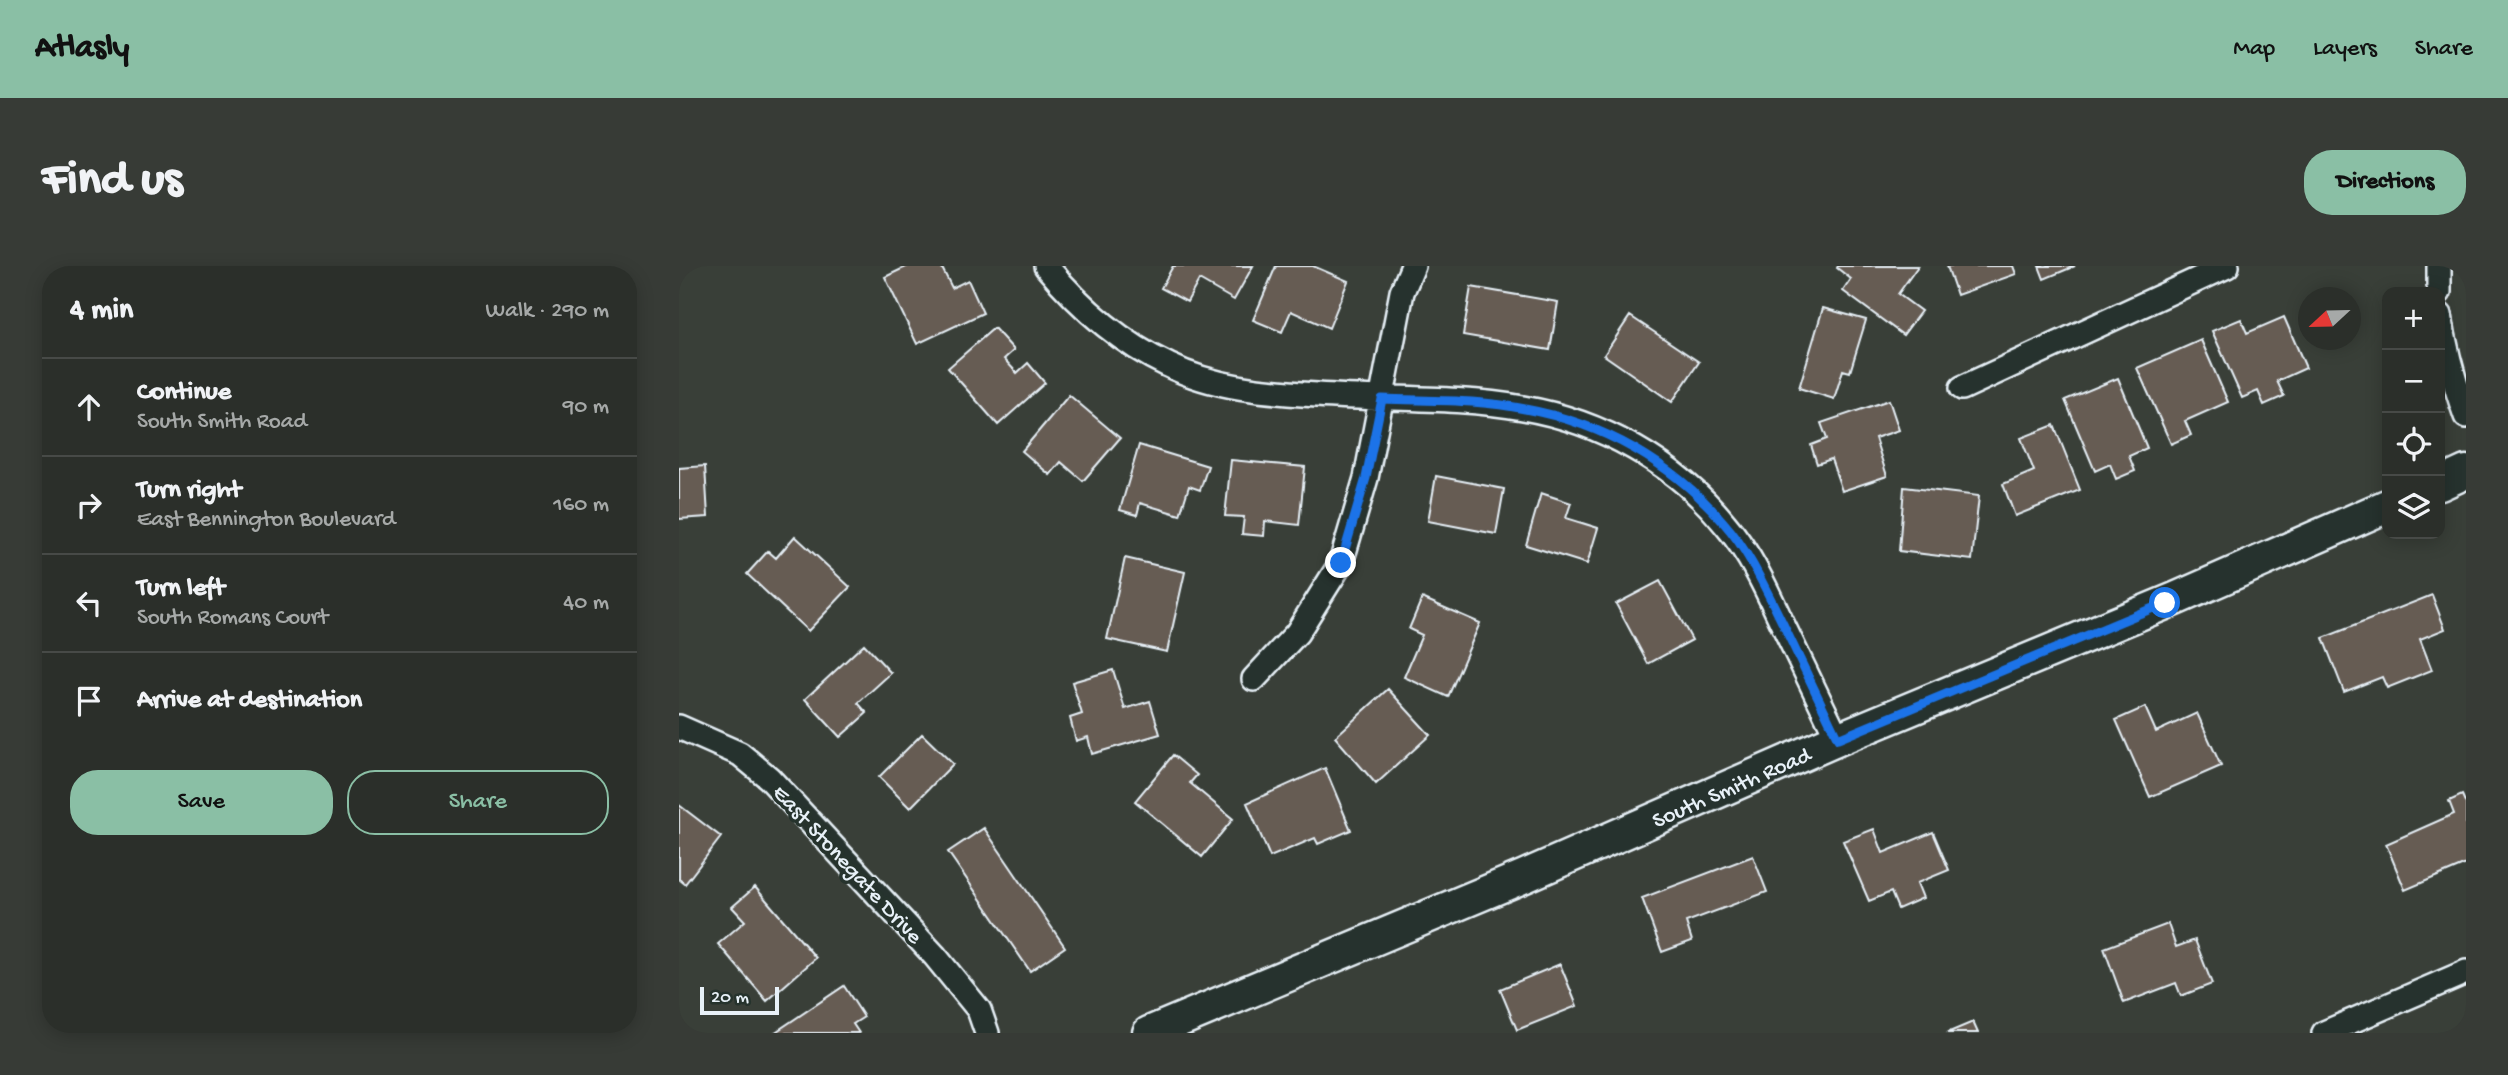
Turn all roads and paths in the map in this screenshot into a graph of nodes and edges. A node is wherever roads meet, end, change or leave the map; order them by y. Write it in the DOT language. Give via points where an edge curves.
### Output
graph roads {
  1 [pos="1046,266"];
  2 [pos="1413,266"];
  3 [pos="2227,266"];
  4 [pos="2439,266"];
  5 [pos="2439,287"];
  6 [pos="2445,344"];
  7 [pos="1962,388"];
  8 [pos="1382,399"];
  9 [pos="2466,416"];
  10 [pos="2466,472"];
  11 [pos="2445,482"];
  12 [pos="2382,508"];
  13 [pos="1255,679"];
  14 [pos="679,727"];
  15 [pos="1838,739"];
  16 [pos="2466,972"];
  17 [pos="987,1033"];
  18 [pos="1149,1033"];
  19 [pos="2324,1033"];
  1 -- 8 [label="street" via="1096,319 1169,366 1242,388"];
  2 -- 8 [label="street" via="1402,292"];
  3 -- 7 [label="street"];
  4 -- 5 [label="street"];
  6 -- 9 [label="street"];
  8 -- 13 [label="street" via="1366,478 1341,563 1297,633"];
  8 -- 15 [label="street" via="1481,402 1556,415 1596,428 1669,470 1725,524 1747,555"];
  10 -- 11 [label="main road"];
  12 -- 15 [label="main road, South Smith Road"];
  14 -- 17 [label="street, East Stonegate Drive" via="740,754 769,778 935,956 979,1010"];
  15 -- 18 [label="main road, South Smith Road"];
  16 -- 19 [label="street"];
}
